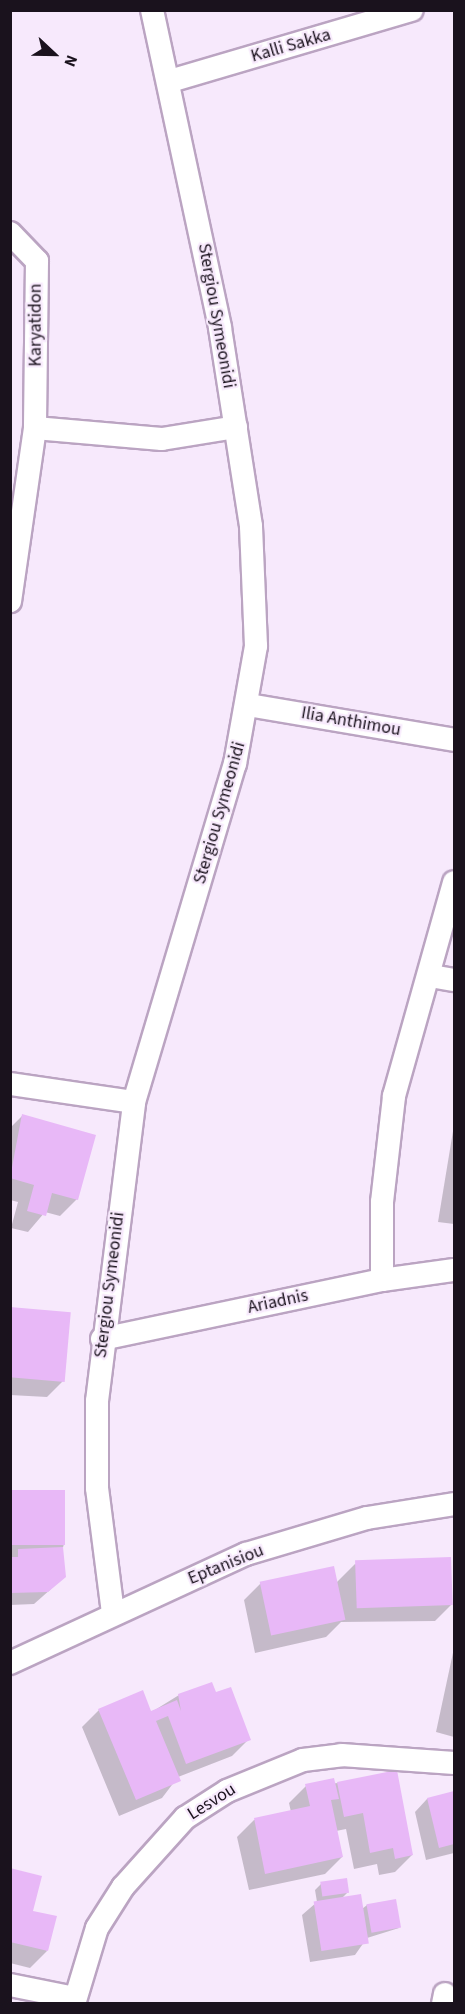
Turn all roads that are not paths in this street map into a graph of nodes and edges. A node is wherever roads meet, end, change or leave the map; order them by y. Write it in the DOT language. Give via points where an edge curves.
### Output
graph roads {
  1 [pos="152,10"];
  2 [pos="412,10"];
  3 [pos="170,81"];
  4 [pos="10,233"];
  5 [pos="236,427"];
  6 [pos="35,428"];
  7 [pos="10,601"];
  8 [pos="248,705"];
  9 [pos="454,740"];
  10 [pos="454,882"];
  11 [pos="431,976"];
  12 [pos="454,980"];
  13 [pos="10,1084"];
  14 [pos="134,1102"];
  15 [pos="454,1270"];
  16 [pos="382,1280"];
  17 [pos="102,1339"];
  18 [pos="454,1504"];
  19 [pos="113,1613"];
  20 [pos="10,1663"];
  21 [pos="454,1763"];
  22 [pos="10,1985"];
  23 [pos="75,2001"];
  1 -- 3 [label="street, Stergiou Symeonidi"];
  2 -- 3 [label="street, Kalli Sakka"];
  3 -- 5 [label="street, Stergiou Symeonidi"];
  4 -- 6 [label="street, Karyatidon" via="37,261"];
  5 -- 6 [label="street" via="162,439"];
  5 -- 8 [label="street, Stergiou Symeonidi" via="257,596"];
  6 -- 7 [label="street, Karyatidon"];
  8 -- 9 [label="street, Ilia Anthimou"];
  8 -- 14 [label="street, Stergiou Symeonidi"];
  10 -- 11 [label="street"];
  11 -- 12 [label="street"];
  11 -- 16 [label="street" via="394,1096 382,1202"];
  13 -- 14 [label="street"];
  14 -- 17 [label="street, Stergiou Symeonidi"];
  15 -- 16 [label="street, Ariadnis"];
  16 -- 17 [label="street, Ariadnis"];
  17 -- 19 [label="street, Stergiou Symeonidi" via="97,1488"];
  18 -- 19 [label="street, Eptanisiou" via="367,1518 246,1554"];
  19 -- 20 [label="street, Eptanisiou"];
  21 -- 23 [label="street, Lesvou" via="342,1755 303,1760 227,1791 185,1818 123,1887 97,1928"];
  22 -- 23 [label="street"];
}
